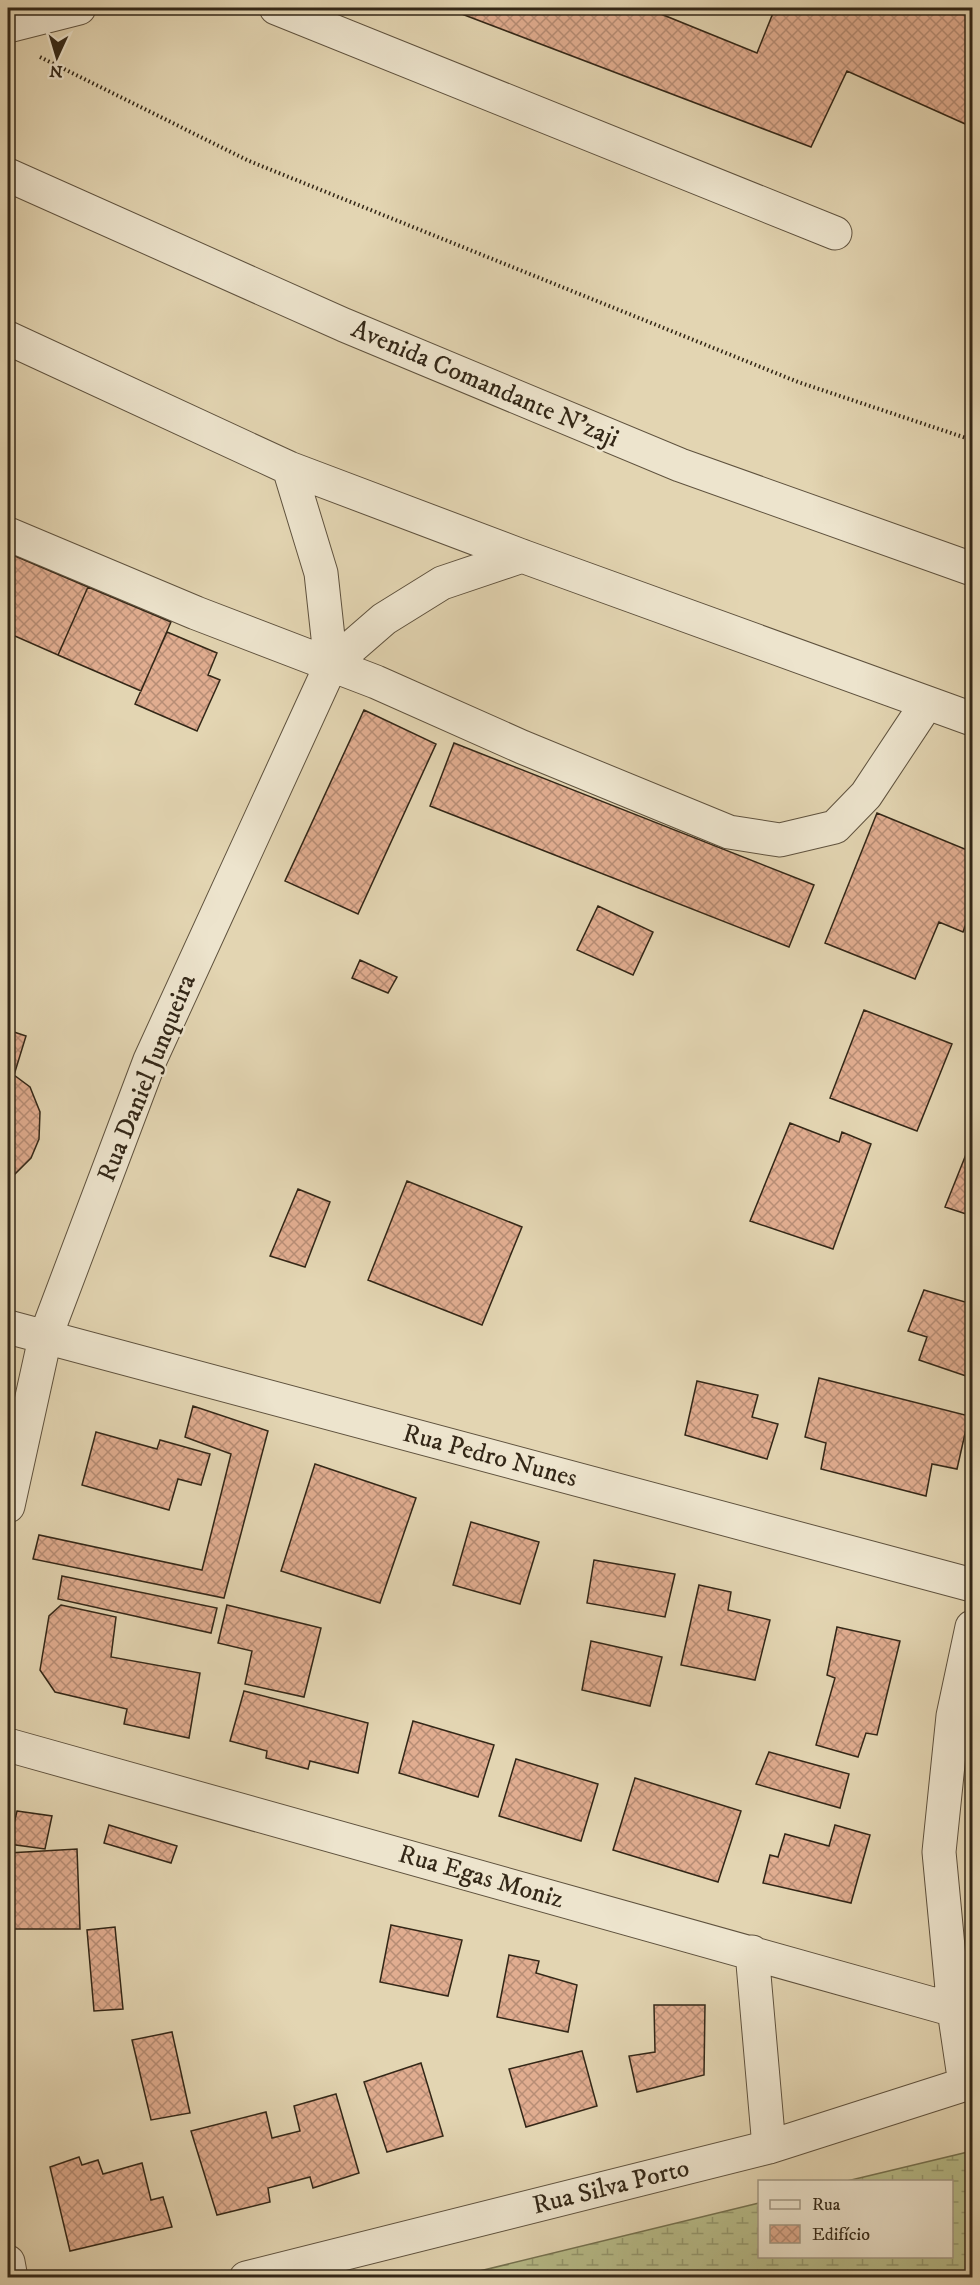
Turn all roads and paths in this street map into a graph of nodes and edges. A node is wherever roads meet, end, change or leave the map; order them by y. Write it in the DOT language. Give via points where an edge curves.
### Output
graph roads {
  1 [pos="79,8"];
  2 [pos="276,8"];
  3 [pos="12,20"];
  4 [pos="39,56"];
  5 [pos="8,175"];
  6 [pos="835,233"];
  7 [pos="8,338"];
  8 [pos="972,440"];
  9 [pos="289,468"];
  10 [pos="8,534"];
  11 [pos="522,556"];
  12 [pos="972,569"];
  13 [pos="331,665"];
  14 [pos="927,703"];
  15 [pos="972,719"];
  16 [pos="8,1327"];
  17 [pos="45,1338"];
  18 [pos="8,1506"];
  19 [pos="972,1585"];
  20 [pos="972,1628"];
  21 [pos="8,1745"];
  22 [pos="752,1952"];
  23 [pos="954,2010"];
  24 [pos="969,2083"];
  25 [pos="769,2147"];
  26 [pos="8,2262"];
  27 [pos="11,2277"];
  28 [pos="246,2277"];
  1 -- 3 [label="street"];
  2 -- 6 [label="street"];
  4 -- 8 [label="path" via="260,165 798,382"];
  5 -- 12 [label="street, Avenida Comandante N'zaji" via="344,325 680,465"];
  7 -- 9 [label="street"];
  9 -- 11 [label="street"];
  9 -- 13 [label="street" via="321,573"];
  10 -- 13 [label="street"];
  11 -- 13 [label="street, Rua Daniel Junqueira" via="442,584 384,619"];
  11 -- 14 [label="street"];
  13 -- 14 [label="street" via="729,832 780,840 835,827 866,795"];
  13 -- 17 [label="street, Rua Daniel Junqueira" via="150,1060"];
  14 -- 15 [label="street"];
  16 -- 17 [label="street, Rua Pedro Nunes"];
  17 -- 18 [label="street, Rua Daniel Junqueira"];
  17 -- 19 [label="street, Rua Pedro Nunes"];
  20 -- 23 [label="street" via="953,1716 939,1852"];
  21 -- 22 [label="street, Rua Egas Moniz"];
  22 -- 23 [label="street, Rua Egas Moniz"];
  22 -- 25 [label="street"];
  23 -- 24 [label="street"];
  24 -- 25 [label="street, Rua Silva Porto"];
  25 -- 28 [label="street, Rua Silva Porto"];
  26 -- 27 [label="street"];
}
